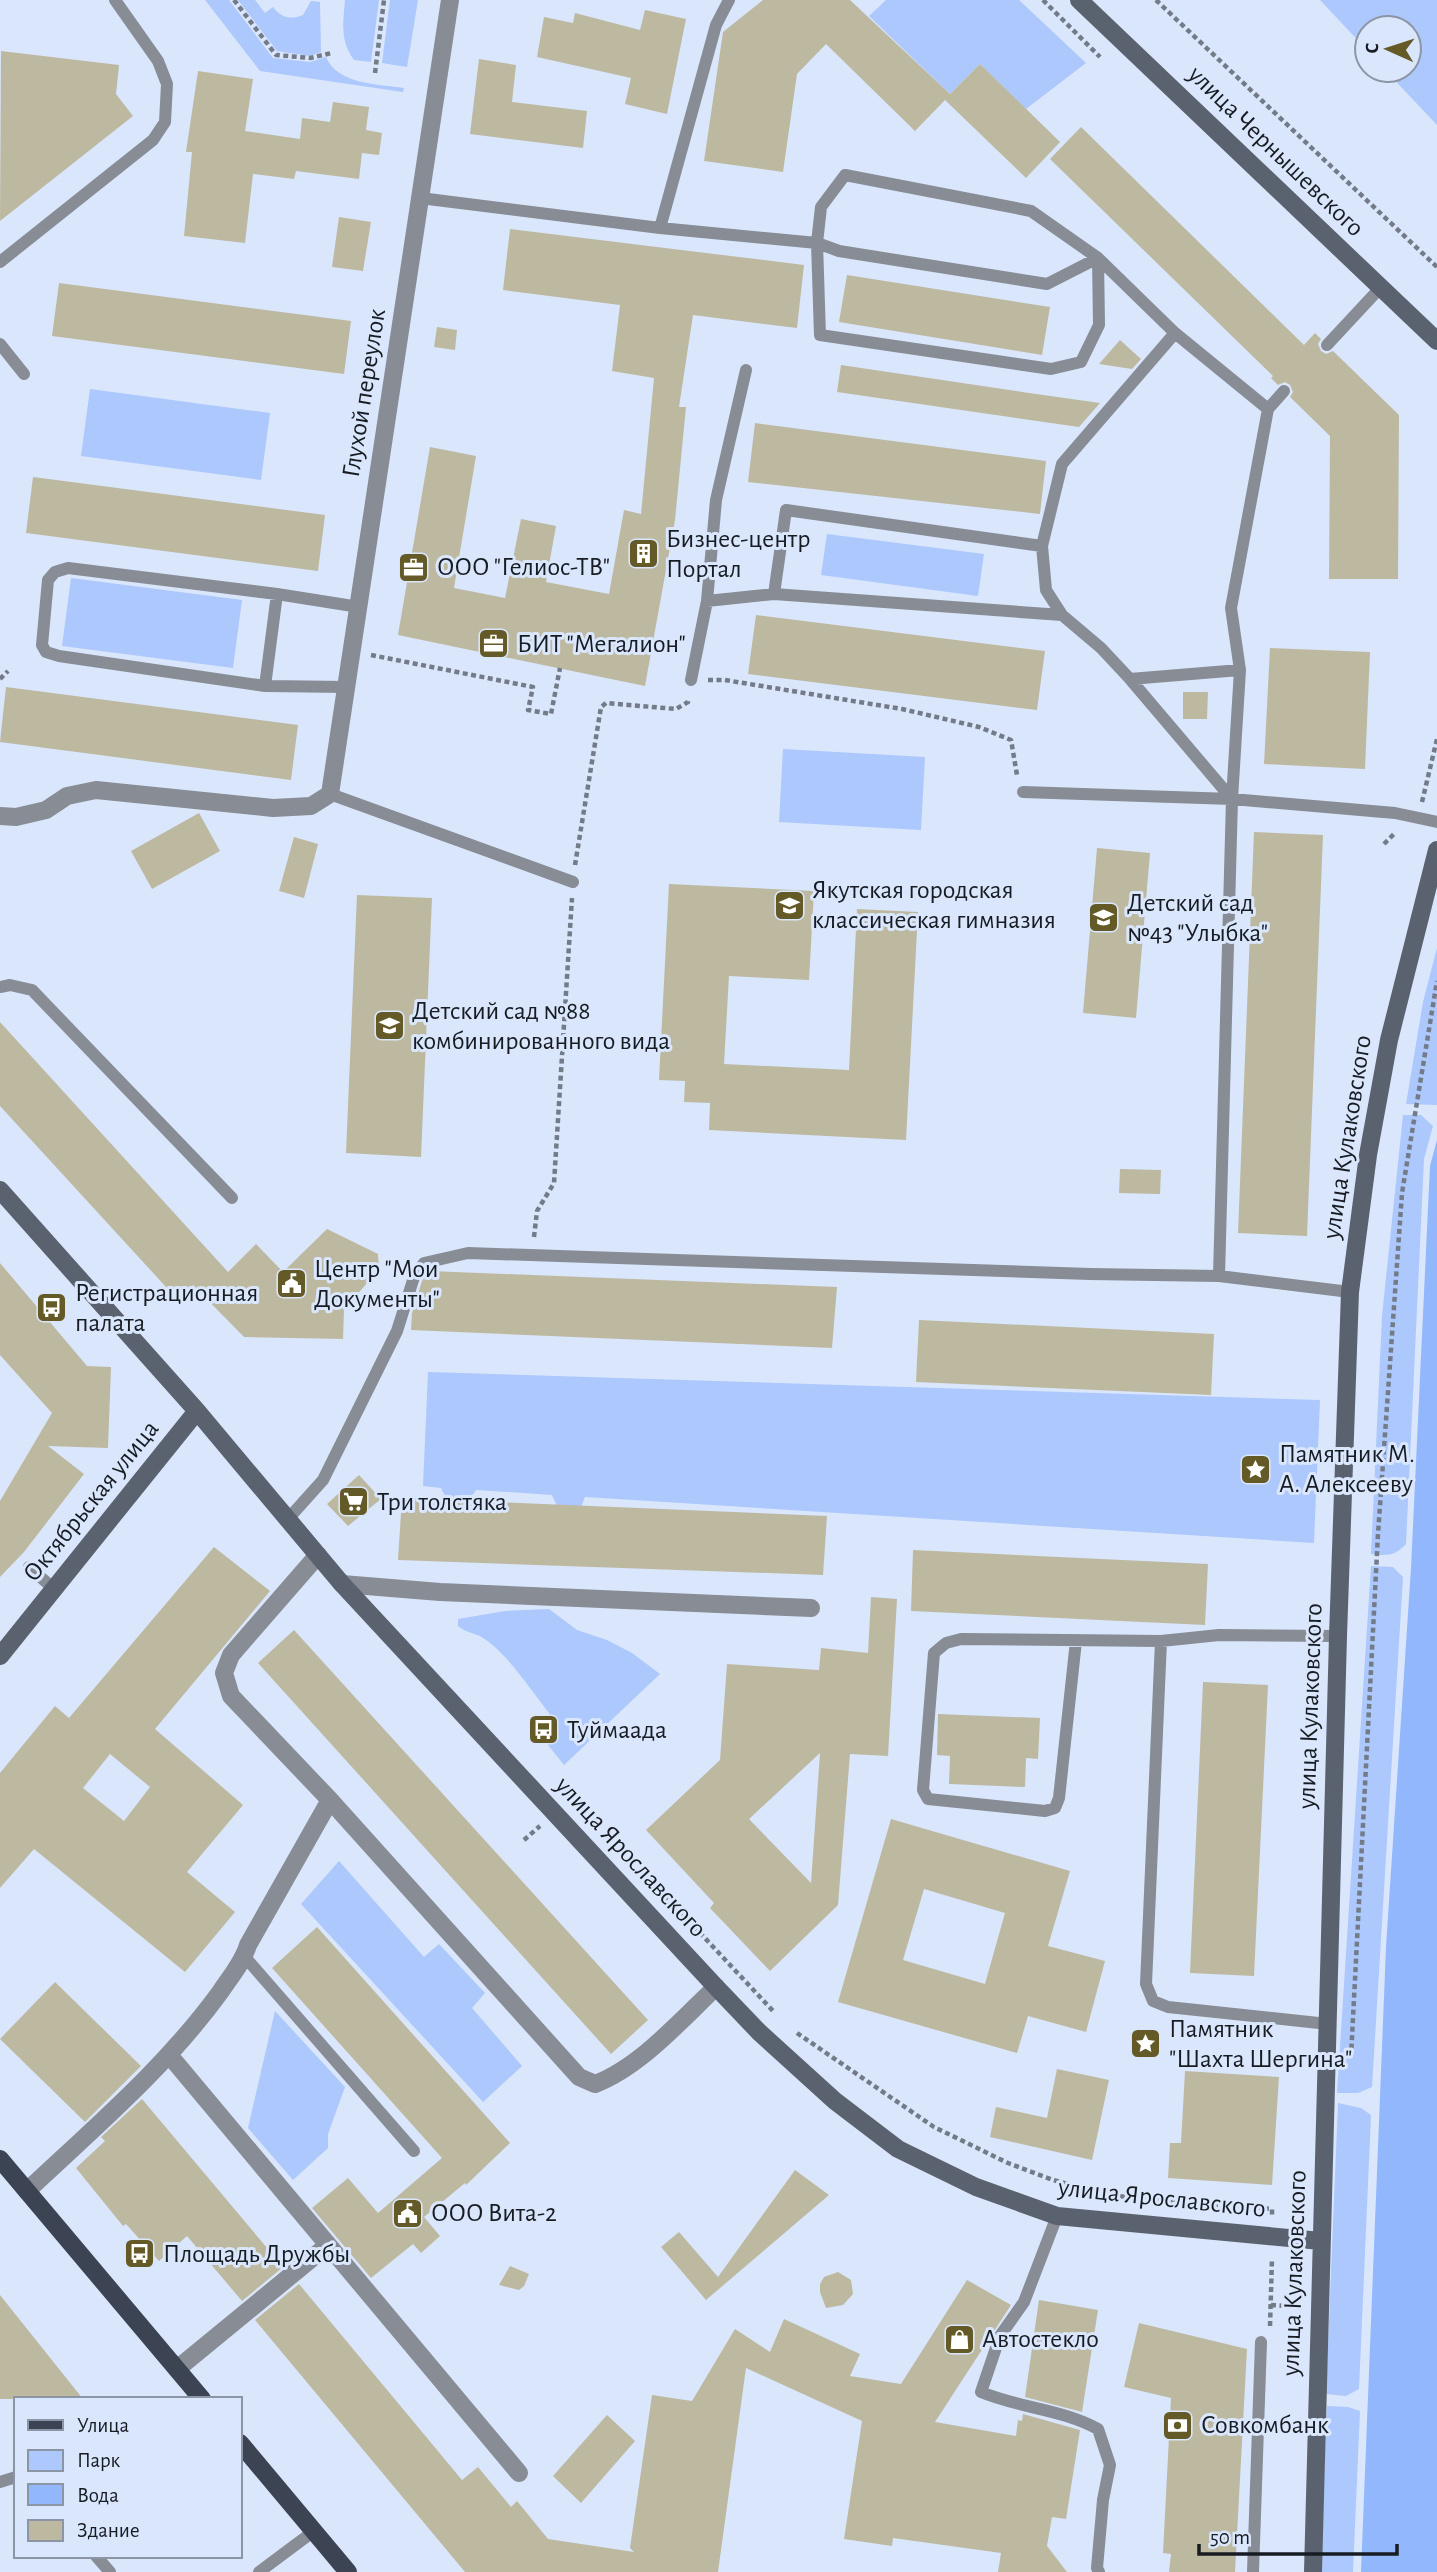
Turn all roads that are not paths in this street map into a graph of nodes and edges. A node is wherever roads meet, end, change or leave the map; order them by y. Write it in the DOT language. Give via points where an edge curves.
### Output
graph roads {
  1 [pos="115,0"];
  2 [pos="450,0"];
  3 [pos="729,0"];
  4 [pos="1079,0"];
  5 [pos="420,198"];
  6 [pos="660,228"];
  7 [pos="817,243"];
  8 [pos="1098,258"];
  9 [pos="0,262"];
  10 [pos="1381,287"];
  11 [pos="1175,333"];
  12 [pos="1437,341"];
  13 [pos="0,344"];
  14 [pos="1327,345"];
  15 [pos="746,370"];
  16 [pos="24,374"];
  17 [pos="1284,391"];
  18 [pos="1268,408"];
  19 [pos="1042,546"];
  20 [pos="278,594"];
  21 [pos="774,594"];
  22 [pos="707,601"];
  23 [pos="359,607"];
  24 [pos="1062,615"];
  25 [pos="1240,670"];
  26 [pos="1130,679"];
  27 [pos="691,680"];
  28 [pos="265,686"];
  29 [pos="346,687"];
  30 [pos="1023,792"];
  31 [pos="330,794"];
  32 [pos="1232,799"];
  33 [pos="0,816"];
  34 [pos="1437,822"];
  35 [pos="1437,850"];
  36 [pos="573,882"];
  37 [pos="0,987"];
  38 [pos="0,1190"];
  39 [pos="232,1198"];
  40 [pos="1219,1276"];
  41 [pos="1350,1292"];
  42 [pos="197,1412"];
  43 [pos="288,1519"];
  44 [pos="318,1555"];
  45 [pos="29,1567"];
  46 [pos="342,1584"];
  47 [pos="54,1589"];
  48 [pos="811,1608"];
  49 [pos="1338,1636"];
  50 [pos="1076,1641"];
  51 [pos="1161,1641"];
  52 [pos="0,1656"];
  53 [pos="330,1800"];
  54 [pos="245,1957"];
  55 [pos="716,1987"];
  56 [pos="1328,2024"];
  57 [pos="170,2056"];
  58 [pos="414,2151"];
  59 [pos="0,2159"];
  60 [pos="27,2191"];
  61 [pos="1057,2216"];
  62 [pos="1321,2241"];
  63 [pos="328,2245"];
  64 [pos="1261,2342"];
  65 [pos="177,2369"];
  66 [pos="200,2397"];
  67 [pos="242,2445"];
  68 [pos="519,2473"];
  69 [pos="314,2531"];
  70 [pos="98,2558"];
  71 [pos="110,2572"];
  72 [pos="259,2572"];
  73 [pos="348,2572"];
  74 [pos="1099,2572"];
  75 [pos="1253,2572"];
  76 [pos="1313,2572"];
  1 -- 9 [label="lane" via="158,61 167,83 165,122 153,140"];
  2 -- 5 [label="street, Глухой переулок"];
  3 -- 6 [label="lane" via="716,25"];
  4 -- 10 [label="street, улица Чернышевского"];
  5 -- 6 [label="lane"];
  5 -- 23 [label="street, Глухой переулок"];
  6 -- 7 [label="lane"];
  7 -- 8 [label="lane" via="839,251 1047,284"];
  7 -- 8 [label="lane" via="821,207 845,175 1031,211"];
  7 -- 8 [label="lane" via="820,335 1051,369 1081,362 1099,325"];
  8 -- 11 [label="lane"];
  10 -- 12 [label="street, улица Чернышевского"];
  10 -- 14 [label="lane"];
  11 -- 18 [label="lane"];
  11 -- 19 [label="lane" via="1062,464"];
  13 -- 16 [label="lane"];
  15 -- 22 [label="lane" via="716,500"];
  17 -- 18 [label="lane"];
  18 -- 25 [label="lane" via="1231,608"];
  19 -- 21 [label="lane" via="786,510"];
  19 -- 24 [label="lane" via="1046,590"];
  20 -- 23 [label="lane"];
  20 -- 28 [label="lane"];
  20 -- 28 [label="lane" via="68,568 48,580 42,645 46,652"];
  21 -- 22 [label="lane"];
  21 -- 24 [label="lane"];
  22 -- 27 [label="lane"];
  23 -- 29 [label="street, Глухой переулок"];
  24 -- 26 [label="lane"];
  25 -- 26 [label="lane"];
  25 -- 32 [label="lane"];
  26 -- 32 [label="lane"];
  28 -- 29 [label="lane"];
  29 -- 31 [label="street, Глухой переулок"];
  30 -- 32 [label="lane"];
  31 -- 33 [label="street" via="311,806 273,808 96,790 67,796 46,810"];
  31 -- 36 [label="lane"];
  32 -- 34 [label="lane" via="1395,813"];
  32 -- 40 [label="lane"];
  35 -- 41 [label="street, улица Кулаковского" via="1389,1040 1367,1154"];
  37 -- 39 [label="lane" via="32,990"];
  38 -- 42 [label="street, улица Ярославского"];
  40 -- 41 [label="lane"];
  40 -- 43 [label="lane" via="468,1253 424,1263 414,1277 397,1331 323,1480"];
  41 -- 49 [label="street, улица Кулаковского"];
  42 -- 43 [label="street, улица Ярославского"];
  42 -- 47 [label="street, Октябрьская улица"];
  43 -- 44 [label="street, улица Ярославского"];
  44 -- 46 [label="street, улица Ярославского"];
  44 -- 53 [label="street" via="231,1656 225,1673 231,1696"];
  45 -- 47 [label="lane"];
  46 -- 48 [label="street"];
  46 -- 55 [label="street, улица Ярославского"];
  47 -- 52 [label="street, Октябрьская улица"];
  49 -- 51 [label="lane" via="1219,1635"];
  49 -- 56 [label="street, улица Кулаковского"];
  50 -- 50 [label="lane" via="1055,1808 1045,1811 928,1799 923,1790 934,1653 961,1639"];
  50 -- 51 [label="lane"];
  51 -- 56 [label="lane" via="1146,1984 1153,2001 1168,2007"];
  53 -- 54 [label="street"];
  53 -- 55 [label="street" via="579,2077 595,2084 612,2078"];
  54 -- 57 [label="street"];
  54 -- 58 [label="lane"];
  55 -- 61 [label="street, улица Ярославского" via="835,2101 898,2149 975,2188"];
  56 -- 62 [label="street, улица Кулаковского"];
  57 -- 60 [label="street"];
  57 -- 63 [label="street"];
  59 -- 60 [label="main road"];
  60 -- 65 [label="main road"];
  61 -- 62 [label="street, улица Ярославского"];
  61 -- 74 [label="lane" via="1024,2302 1000,2336 981,2392 1081,2419 1098,2428 1110,2465"];
  62 -- 76 [label="street, улица Кулаковского"];
  63 -- 65 [label="street"];
  63 -- 68 [label="street"];
  64 -- 75 [label="lane"];
  65 -- 66 [label="main road"];
  67 -- 69 [label="main road"];
  69 -- 72 [label="lane"];
  69 -- 73 [label="main road"];
  70 -- 71 [label="lane"];
}
